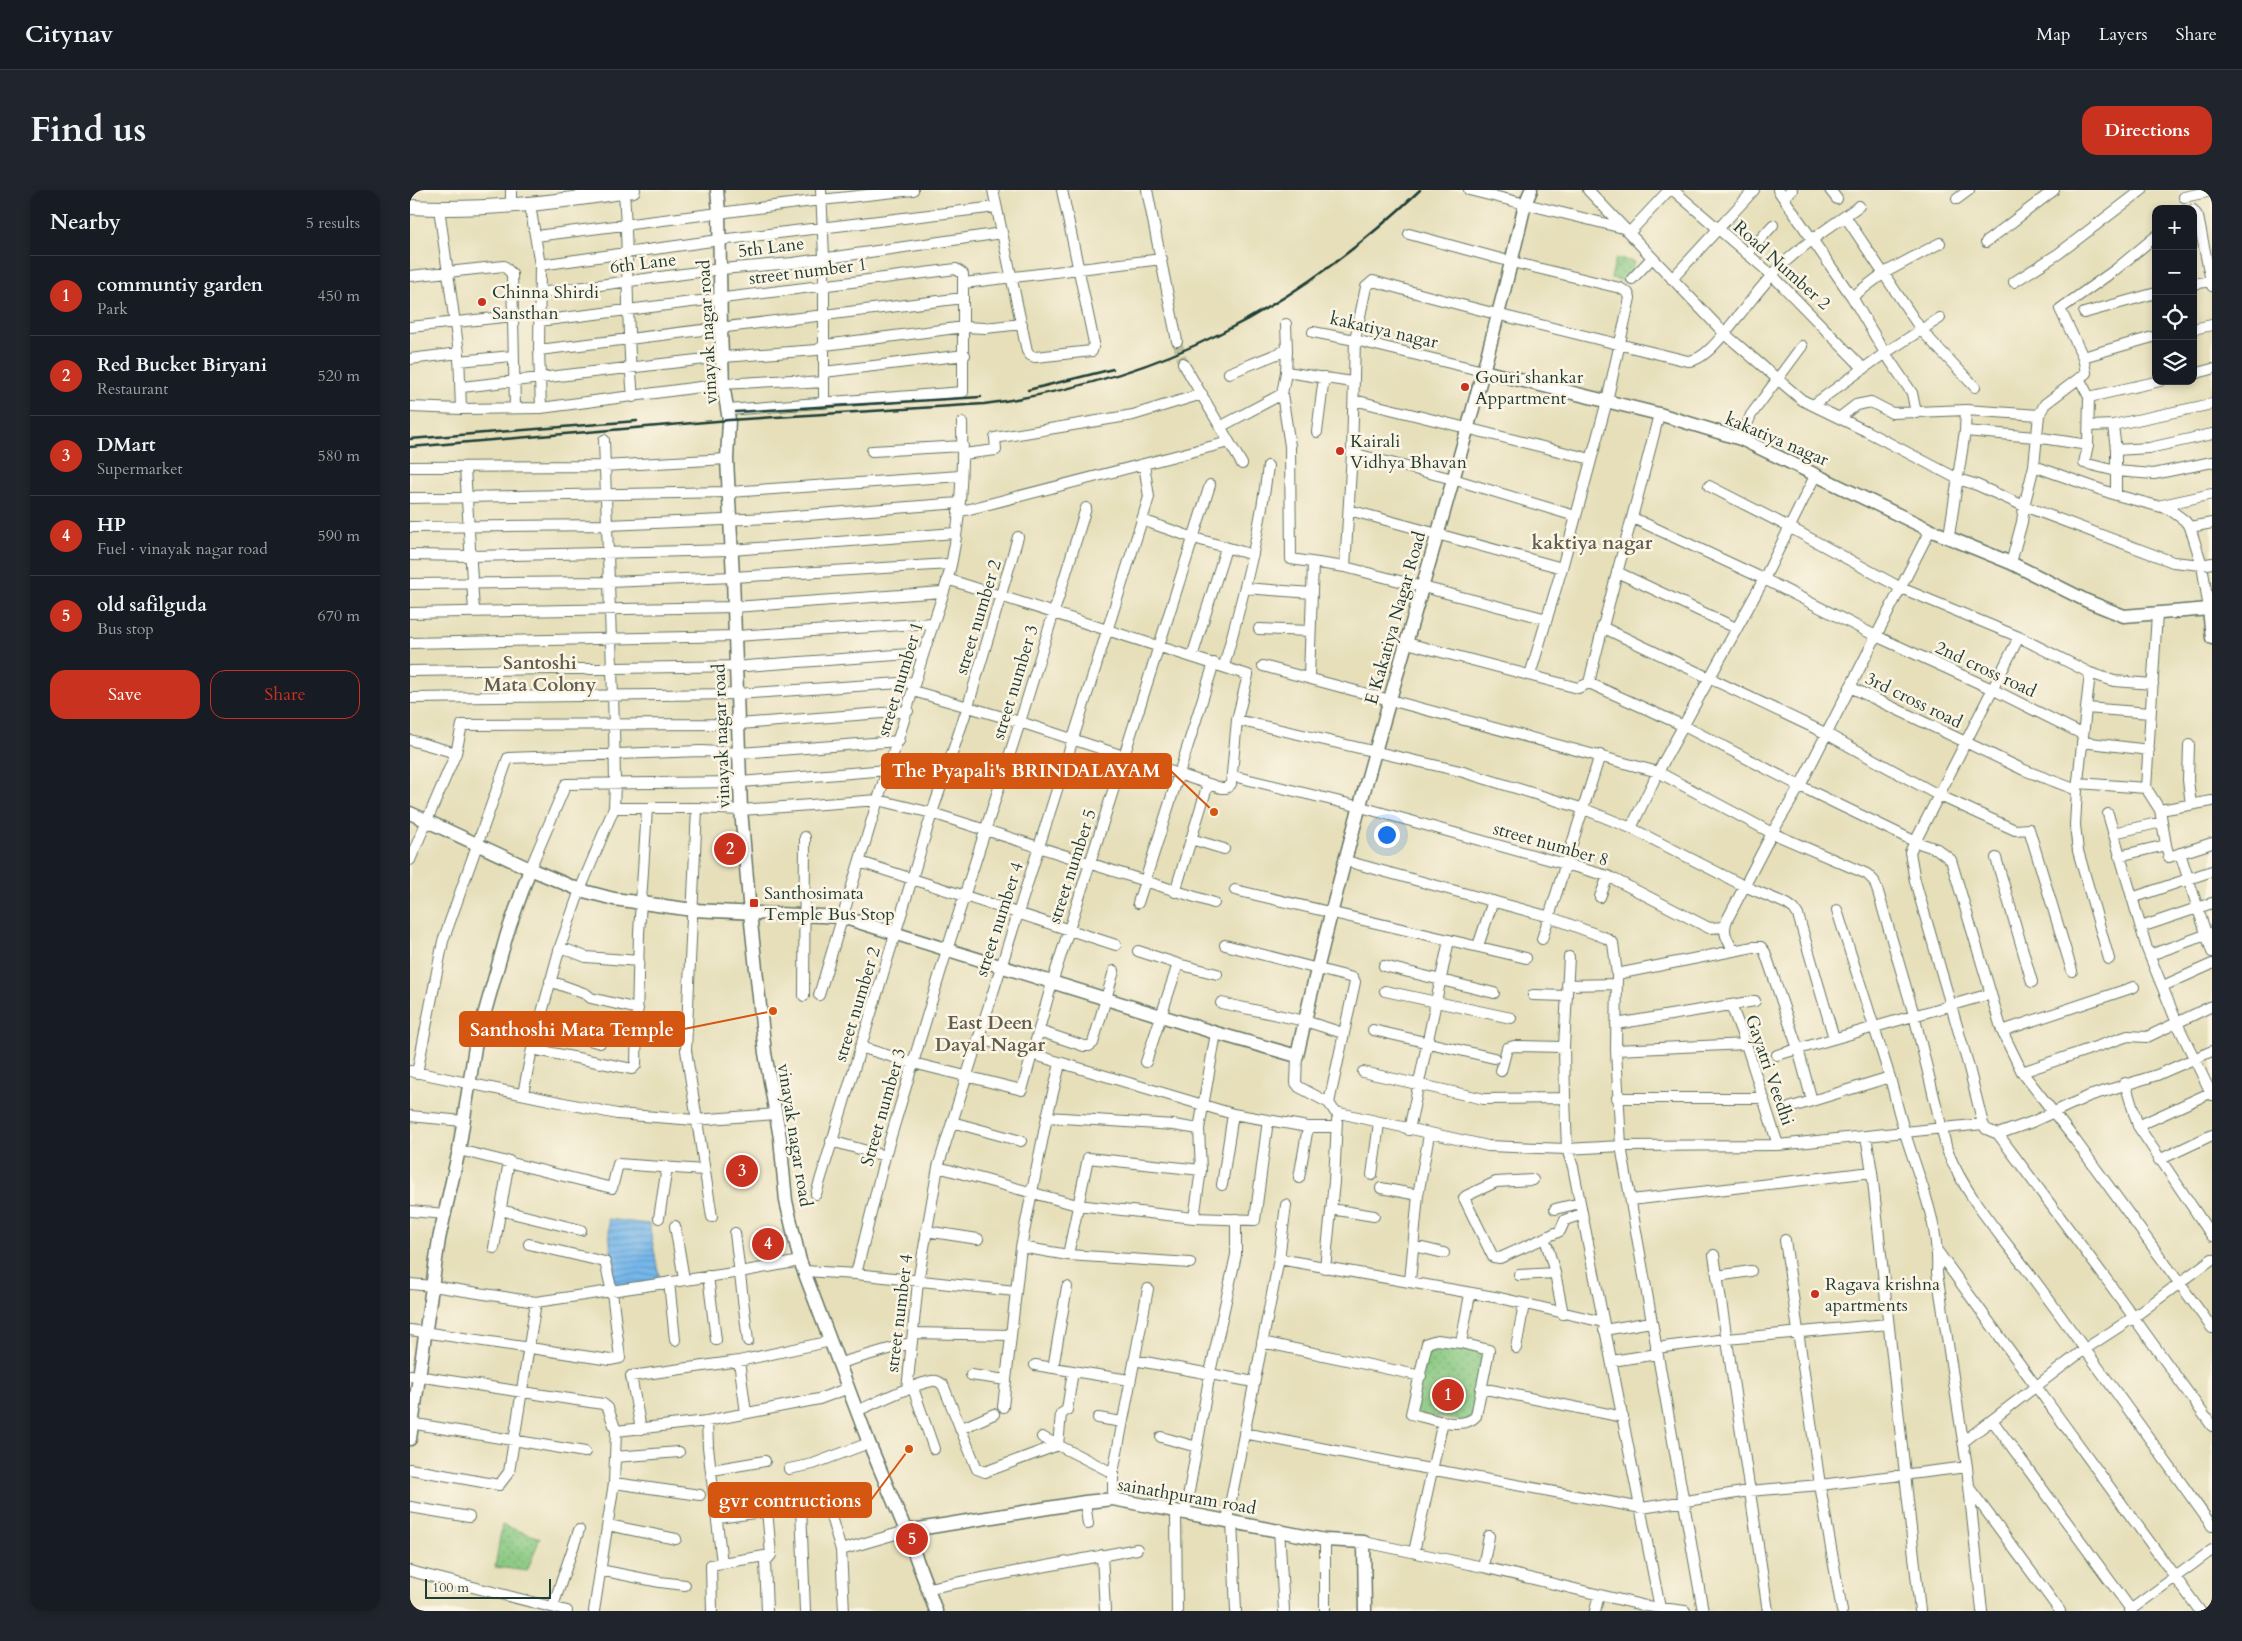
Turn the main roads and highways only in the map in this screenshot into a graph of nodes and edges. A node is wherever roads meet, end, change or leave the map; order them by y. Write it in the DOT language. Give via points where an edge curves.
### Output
graph roads {
  1 [pos="628,191"];
  2 [pos="410,207"];
  1 -- 2 [label="main road" via="530,205"];
}
